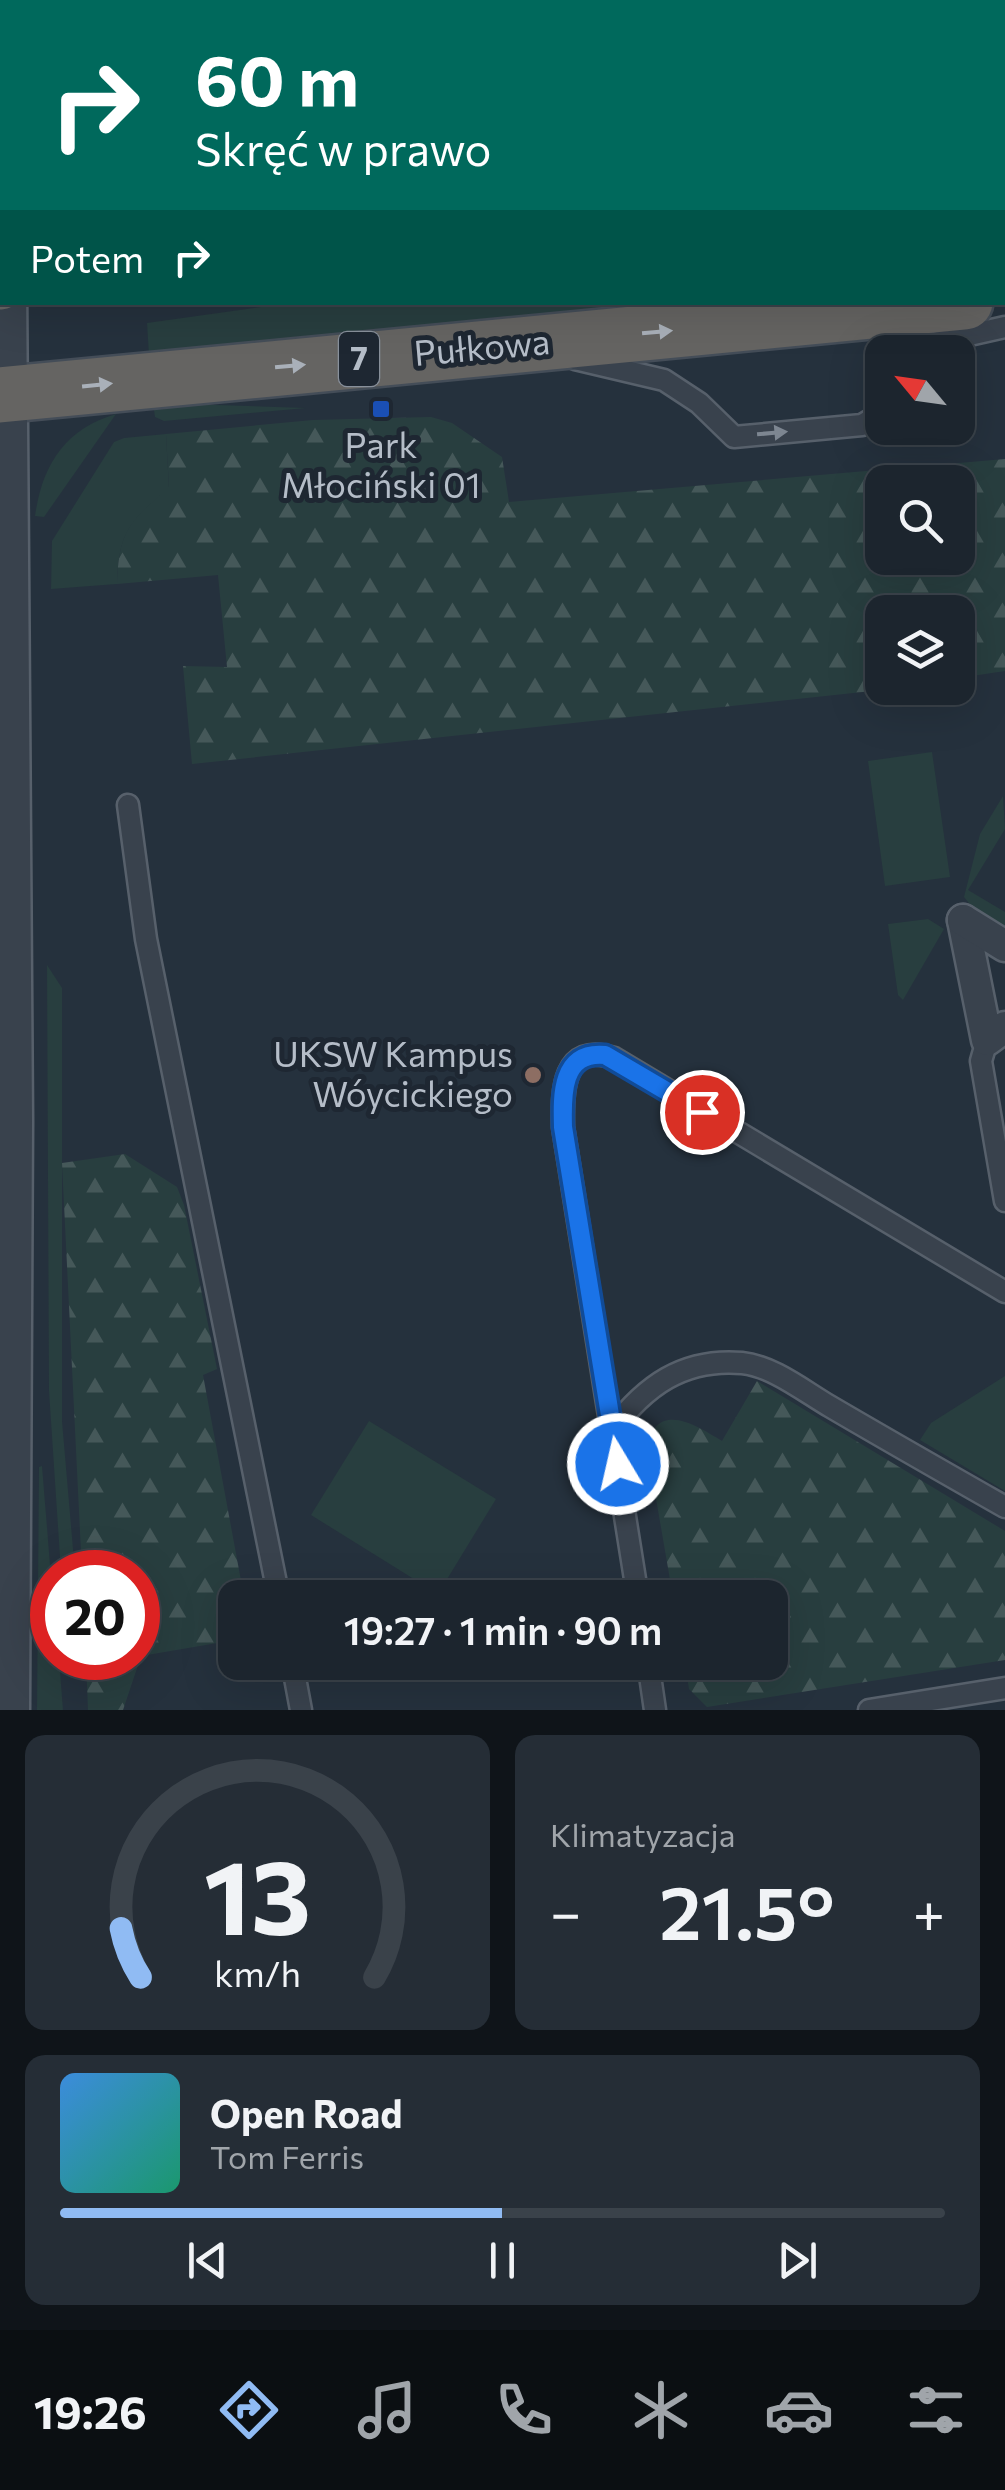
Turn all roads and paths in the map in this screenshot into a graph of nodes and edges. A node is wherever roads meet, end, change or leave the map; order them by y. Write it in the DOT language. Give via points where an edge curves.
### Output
graph roads {
  1 [pos="1,305"];
  2 [pos="934,305"];
  3 [pos="1005,327"];
  4 [pos="969,335"];
  5 [pos="525,344"];
  6 [pos="1,395"];
  7 [pos="865,423"];
  8 [pos="128,806"];
  9 [pos="1005,946"];
  10 [pos="996,1034"];
  11 [pos="1005,1200"];
  12 [pos="1005,1292"];
  13 [pos="612,1430"];
  14 [pos="1005,1507"];
  15 [pos="275,1580"];
  16 [pos="635,1580"];
  17 [pos="296,1680"];
  18 [pos="651,1680"];
  19 [pos="1005,1688"];
  20 [pos="4,1710"];
  21 [pos="302,1710"];
  22 [pos="655,1710"];
  23 [pos="870,1710"];
  1 -- 6 [label="street"];
  5 -- 2 [label="highway, Pułkowa / 7, one-way"];
  3 -- 4 [label="lane"];
  6 -- 5 [label="highway, Pułkowa / 7, one-way"];
  5 -- 7 [label="lane, one-way" via="664,380 734,437"];
  6 -- 20 [label="street"];
  8 -- 15 [label="lane" via="146,939"];
  9 -- 10 [label="street" via="963,920"];
  10 -- 11 [label="lane" via="981,1061"];
  12 -- 13 [label="lane" via="614,1058 585,1057 568,1070 563,1127"];
  13 -- 14 [label="lane" via="665,1377 744,1363"];
  13 -- 16 [label="lane"];
  17 -- 21 [label="lane"];
  18 -- 22 [label="lane"];
  19 -- 23 [label="lane"];
}
